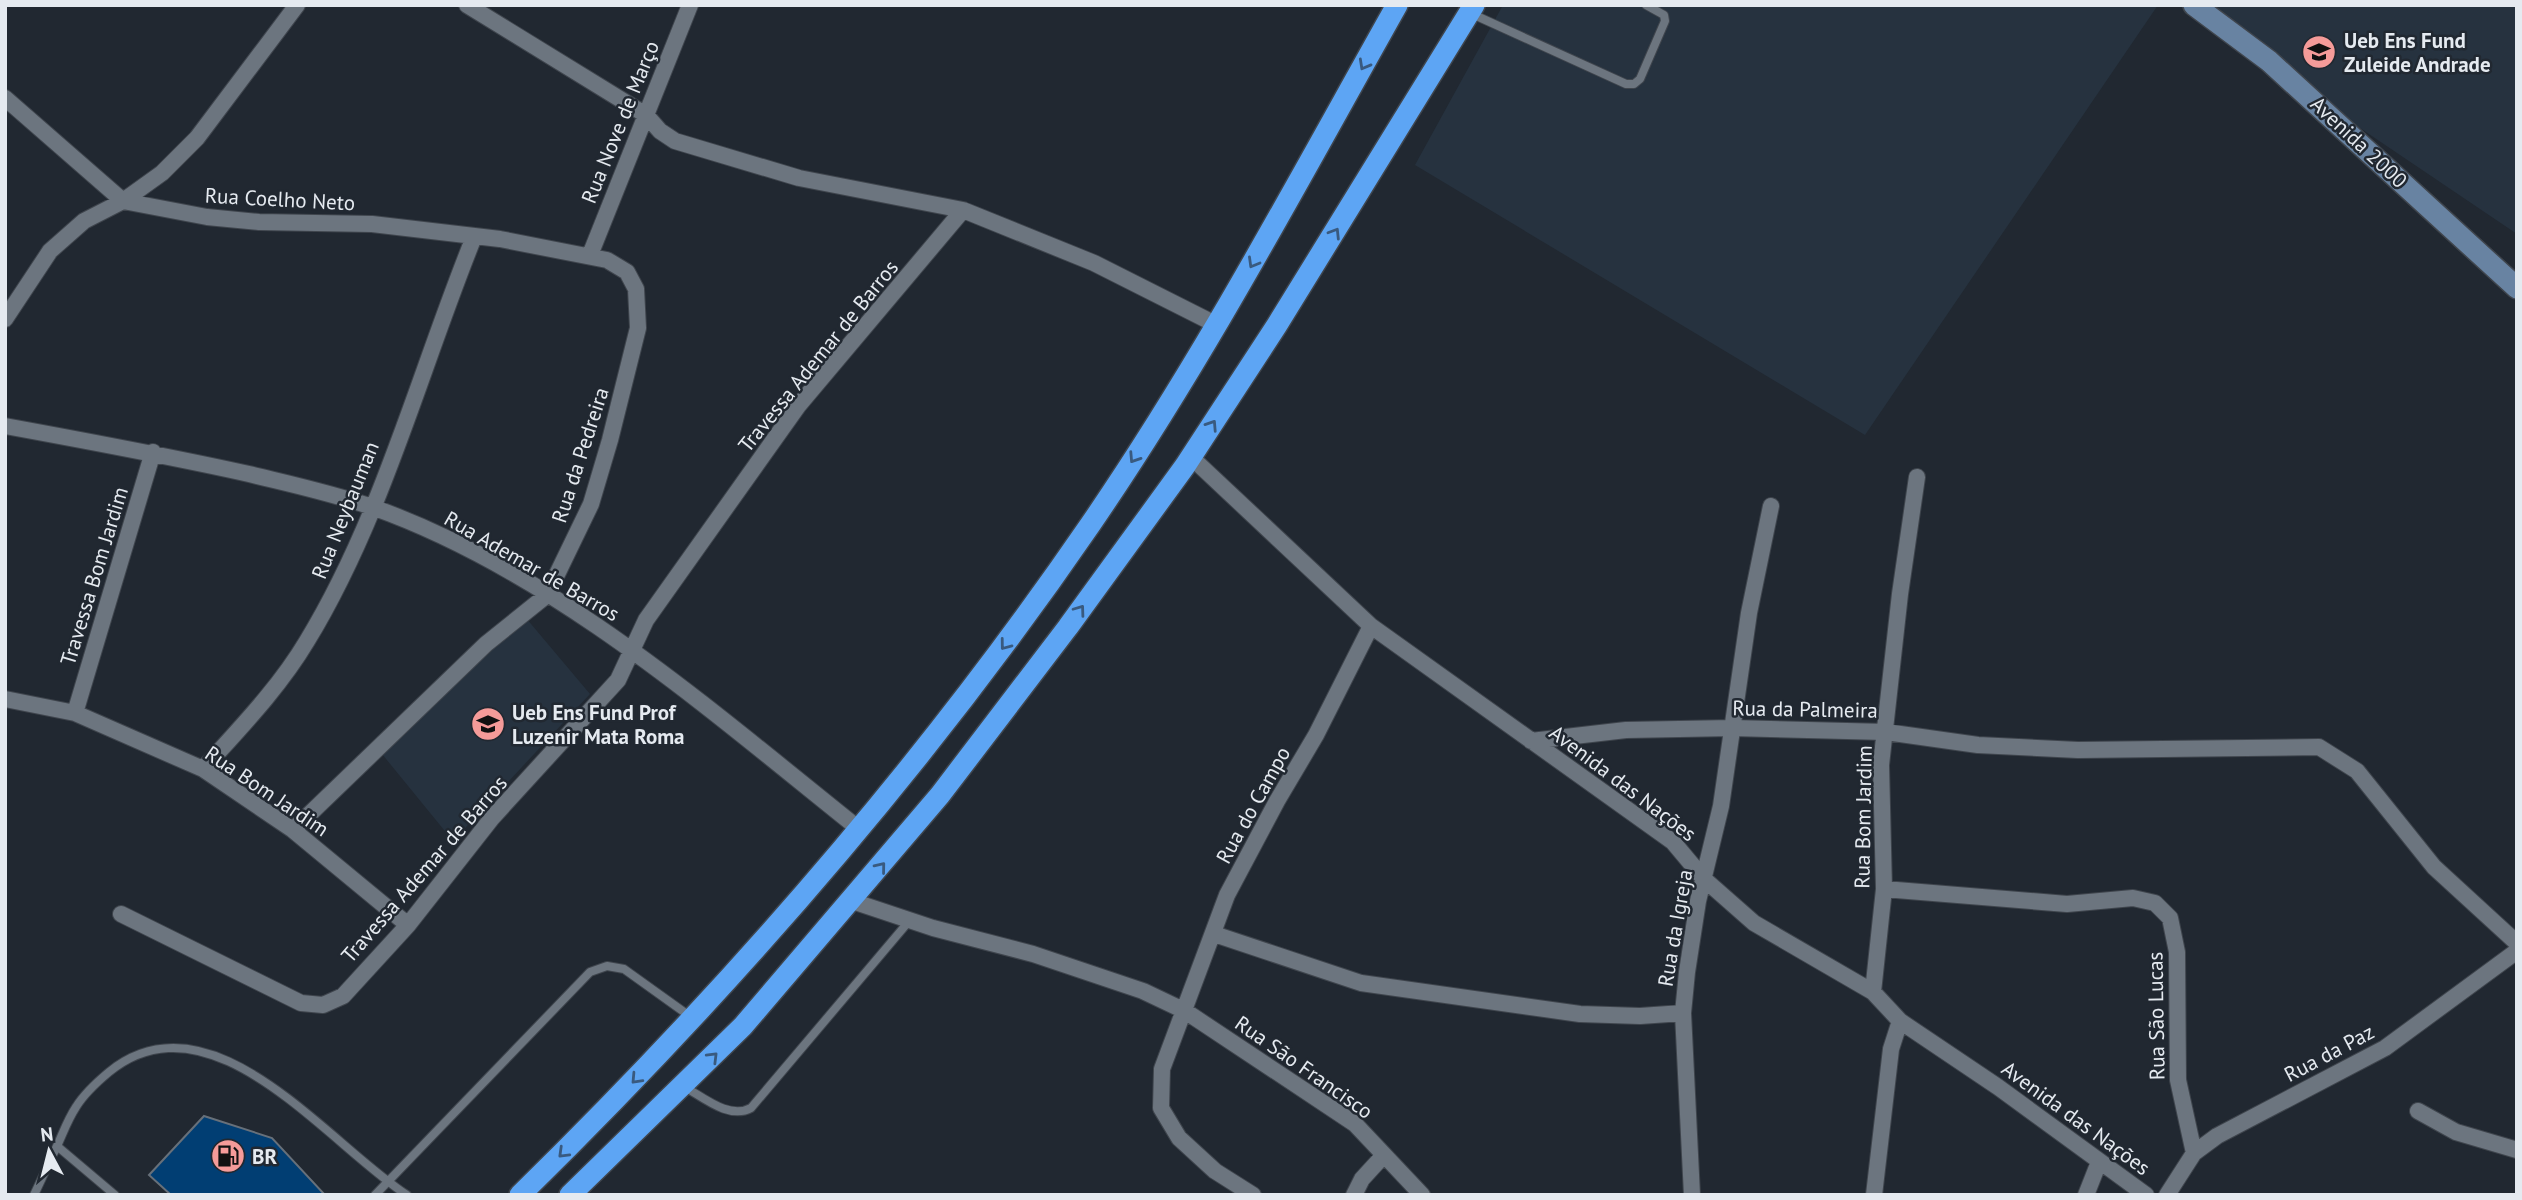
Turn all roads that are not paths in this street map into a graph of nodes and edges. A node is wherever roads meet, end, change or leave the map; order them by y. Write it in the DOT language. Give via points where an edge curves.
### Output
graph roads {
  1 [pos="297,5"];
  2 [pos="467,5"];
  3 [pos="690,5"];
  4 [pos="1397,5"];
  5 [pos="1646,5"];
  6 [pos="2194,5"];
  7 [pos="1472,9"];
  8 [pos="5,98"];
  9 [pos="646,115"];
  10 [pos="123,201"];
  11 [pos="963,210"];
  12 [pos="474,237"];
  13 [pos="590,255"];
  14 [pos="2517,288"];
  15 [pos="5,319"];
  16 [pos="1217,325"];
  17 [pos="5,426"];
  18 [pos="153,452"];
  19 [pos="1191,457"];
  20 [pos="1917,477"];
  21 [pos="1770,506"];
  22 [pos="372,507"];
  23 [pos="547,595"];
  24 [pos="1371,626"];
  25 [pos="635,650"];
  26 [pos="5,699"];
  27 [pos="75,713"];
  28 [pos="1732,728"];
  29 [pos="1886,732"];
  30 [pos="1531,741"];
  31 [pos="203,769"];
  32 [pos="859,829"];
  33 [pos="293,830"];
  34 [pos="1704,878"];
  35 [pos="1884,889"];
  36 [pos="852,901"];
  37 [pos="121,914"];
  38 [pos="910,920"];
  39 [pos="408,925"];
  40 [pos="1214,934"];
  41 [pos="2517,943"];
  42 [pos="2517,951"];
  43 [pos="1873,992"];
  44 [pos="1185,1011"];
  45 [pos="1683,1013"];
  46 [pos="692,1018"];
  47 [pos="1900,1021"];
  48 [pos="683,1086"];
  49 [pos="2418,1111"];
  50 [pos="57,1146"];
  51 [pos="2517,1150"];
  52 [pos="2194,1153"];
  53 [pos="1384,1155"];
  54 [pos="2099,1162"];
  55 [pos="388,1182"];
  56 [pos="34,1195"];
  57 [pos="115,1195"];
  58 [pos="375,1195"];
  59 [pos="407,1195"];
  60 [pos="520,1195"];
  61 [pos="570,1195"];
  62 [pos="1253,1195"];
  63 [pos="1354,1195"];
  64 [pos="1422,1195"];
  65 [pos="1692,1195"];
  66 [pos="1874,1195"];
  67 [pos="2086,1195"];
  68 [pos="2146,1195"];
  69 [pos="2167,1195"];
  1 -- 10 [label="street" via="197,138 162,173"];
  2 -- 9 [label="street"];
  3 -- 9 [label="street, Rua Nove de Março"];
  4 -- 16 [label="highway, one-way"];
  5 -- 7 [label="lane" via="1664,15 1665,21 1634,84"];
  6 -- 14 [label="street, Avenida 2000" via="2269,61"];
  19 -- 7 [label="highway, one-way"];
  8 -- 10 [label="street, Rua Coelho Neto"];
  9 -- 11 [label="street" via="660,131 694,149 799,178"];
  9 -- 13 [label="street, Rua Nove de Março"];
  10 -- 12 [label="street, Rua Coelho Neto" via="207,218 372,224"];
  10 -- 15 [label="street" via="84,221 50,251"];
  11 -- 16 [label="street" via="1094,263"];
  11 -- 25 [label="street, Travessa Ademar de Barros" via="798,406 646,620"];
  12 -- 13 [label="street, Rua Coelho Neto"];
  12 -- 22 [label="street, Rua Neybauman"];
  13 -- 23 [label="street, Rua da Pedreira" via="619,265 632,280 638,296 638,328 591,504"];
  16 -- 32 [label="highway, one-way" via="1090,525 1006,645"];
  17 -- 18 [label="street, Rua Ademar de Barros"];
  18 -- 22 [label="street, Rua Ademar de Barros"];
  18 -- 27 [label="street, Travessa Bom Jardim"];
  19 -- 24 [label="street, Avenida das Nações"];
  36 -- 19 [label="highway, one-way" via="948,785"];
  20 -- 29 [label="street, Rua Bom Jardim"];
  21 -- 28 [label="street, Rua da Igreja"];
  22 -- 23 [label="street, Rua Ademar de Barros" via="458,544"];
  22 -- 31 [label="street, Rua Neybauman" via="333,595 306,642 273,692"];
  23 -- 25 [label="street, Rua Ademar de Barros"];
  23 -- 33 [label="street, Rua da Pedreira" via="486,644"];
  24 -- 30 [label="street, Avenida das Nações"];
  24 -- 40 [label="street, Rua do Campo" via="1227,895"];
  25 -- 32 [label="street, Rua Ademar de Barros"];
  25 -- 39 [label="street, Travessa Ademar de Barros" via="618,680 492,818"];
  26 -- 27 [label="street, Rua Bom Jardim"];
  27 -- 31 [label="street, Rua Bom Jardim"];
  28 -- 29 [label="street, Rua da Palmeira"];
  28 -- 30 [label="street, Rua da Palmeira" via="1626,730"];
  28 -- 34 [label="street, Rua da Igreja"];
  29 -- 35 [label="street, Rua Bom Jardim" via="1880,804"];
  29 -- 41 [label="street, Rua da Palmeira" via="1978,746 2078,750 2319,747 2357,771 2434,867"];
  30 -- 34 [label="street, Avenida das Nações" via="1673,842"];
  31 -- 33 [label="street, Rua Bom Jardim"];
  32 -- 46 [label="highway"];
  33 -- 39 [label="street, Rua Bom Jardim"];
  34 -- 43 [label="street, Avenida das Nações" via="1754,923"];
  34 -- 45 [label="street, Rua da Igreja"];
  35 -- 43 [label="street, Rua Bom Jardim"];
  35 -- 52 [label="street, Rua São Lucas" via="2067,904 2133,898 2163,909 2170,918 2177,952 2178,1080"];
  36 -- 38 [label="street"];
  48 -- 36 [label="highway, one-way" via="743,1026"];
  37 -- 39 [label="street, Travessa Ademar de Barros" via="290,998 323,1005 343,996"];
  38 -- 44 [label="street" via="1033,954 1143,991"];
  38 -- 48 [label="lane" via="751,1108 732,1112"];
  40 -- 44 [label="street, Rua do Campo"];
  40 -- 45 [label="street" via="1361,983 1545,1010 1640,1016"];
  42 -- 52 [label="street, Rua da Paz" via="2385,1048 2217,1136"];
  43 -- 47 [label="street, Avenida das Nações"];
  44 -- 53 [label="street, Rua São Francisco" via="1354,1124"];
  44 -- 62 [label="street, Rua do Campo" via="1162,1069 1161,1108 1197,1157"];
  45 -- 65 [label="street, Rua da Igreja"];
  46 -- 55 [label="lane" via="624,969 607,966 590,972"];
  46 -- 60 [label="highway, one-way"];
  47 -- 54 [label="street, Avenida das Nações"];
  47 -- 66 [label="street" via="1891,1049"];
  48 -- 61 [label="highway"];
  49 -- 51 [label="street" via="2456,1132"];
  50 -- 55 [label="lane" via="76,1107 124,1060 147,1050 183,1047 215,1054 240,1067 293,1103"];
  50 -- 56 [label="lane"];
  50 -- 57 [label="lane"];
  52 -- 69 [label="street, Rua da Paz"];
  53 -- 63 [label="street"];
  53 -- 64 [label="street, Rua São Francisco"];
  54 -- 67 [label="street"];
  54 -- 68 [label="street, Avenida das Nações"];
  55 -- 58 [label="lane"];
  55 -- 59 [label="lane"];
}
